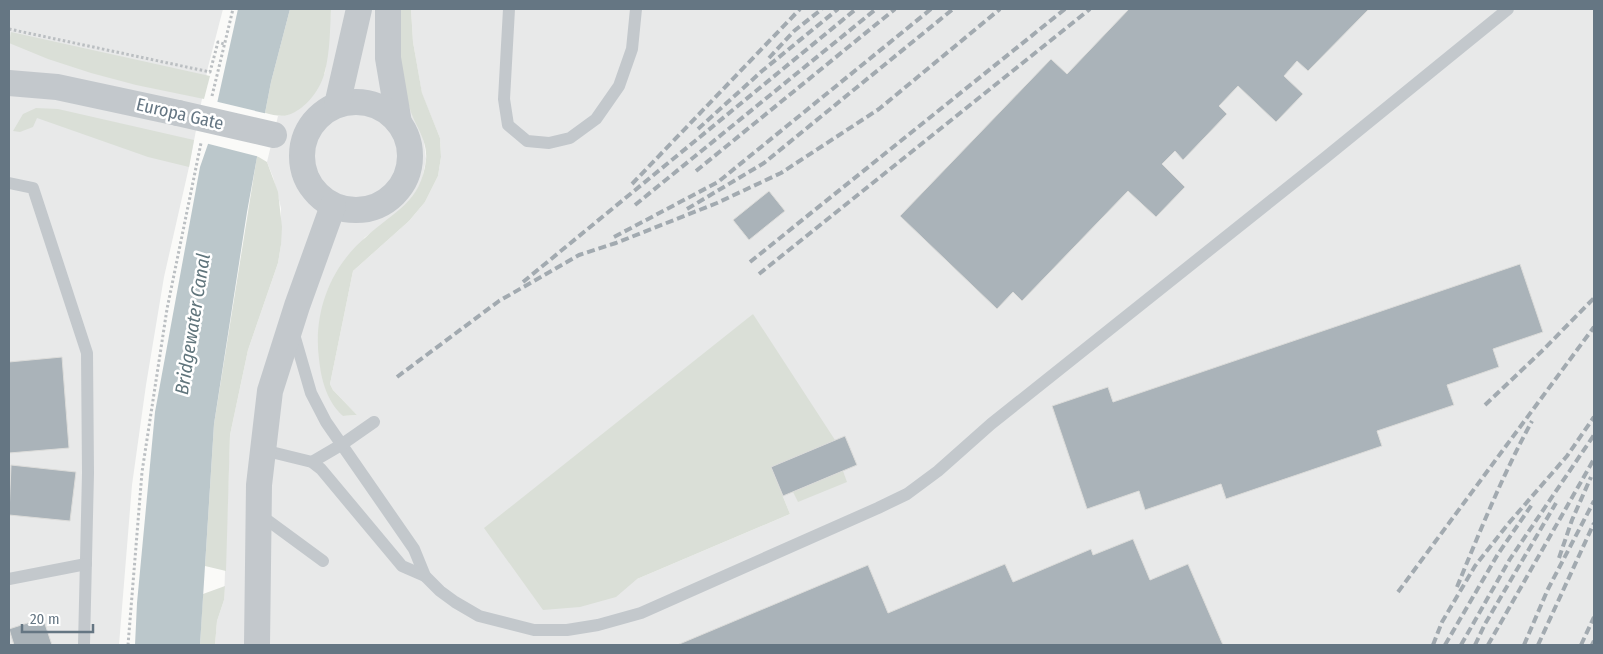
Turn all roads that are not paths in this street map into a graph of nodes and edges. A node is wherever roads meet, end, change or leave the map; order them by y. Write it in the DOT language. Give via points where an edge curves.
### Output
graph roads {
  1 [pos="359,9"];
  2 [pos="388,9"];
  3 [pos="509,9"];
  4 [pos="636,9"];
  5 [pos="1508,9"];
  6 [pos="12,82"];
  7 [pos="337,105"];
  8 [pos="399,123"];
  9 [pos="304,140"];
  10 [pos="9,183"];
  11 [pos="333,206"];
  12 [pos="291,323"];
  13 [pos="374,422"];
  14 [pos="341,445"];
  15 [pos="263,450"];
  16 [pos="312,462"];
  17 [pos="258,514"];
  18 [pos="323,561"];
  19 [pos="86,564"];
  20 [pos="426,576"];
  21 [pos="9,579"];
  22 [pos="84,645"];
  23 [pos="257,645"];
  1 -- 7 [label="street"];
  2 -- 8 [label="street" via="388,58"];
  3 -- 4 [label="lane" via="504,99 508,125 528,141 549,144 570,138 596,119 619,86 632,49"];
  5 -- 20 [label="lane" via="1080,351 907,494 641,613 598,625 567,630 534,630 479,616 440,591"];
  6 -- 9 [label="street, Europa Gate, bridge" via="57,87"];
  7 -- 8 [label="street" via="369,103 386,111"];
  7 -- 9 [label="street" via="322,113"];
  8 -- 11 [label="street" via="407,138 410,156 407,174 398,190 385,202 368,209 350,210"];
  9 -- 11 [label="street" via="303,171 320,197"];
  10 -- 19 [label="lane" via="33,188 87,353"];
  11 -- 12 [label="street"];
  12 -- 14 [label="lane" via="311,393"];
  12 -- 15 [label="street" via="270,391"];
  13 -- 14 [label="lane"];
  14 -- 16 [label="lane"];
  14 -- 20 [label="lane" via="414,548"];
  15 -- 16 [label="lane"];
  15 -- 17 [label="street"];
  16 -- 20 [label="lane" via="331,480 402,566"];
  17 -- 18 [label="lane"];
  17 -- 23 [label="street"];
  19 -- 21 [label="lane"];
  19 -- 22 [label="lane"];
}
